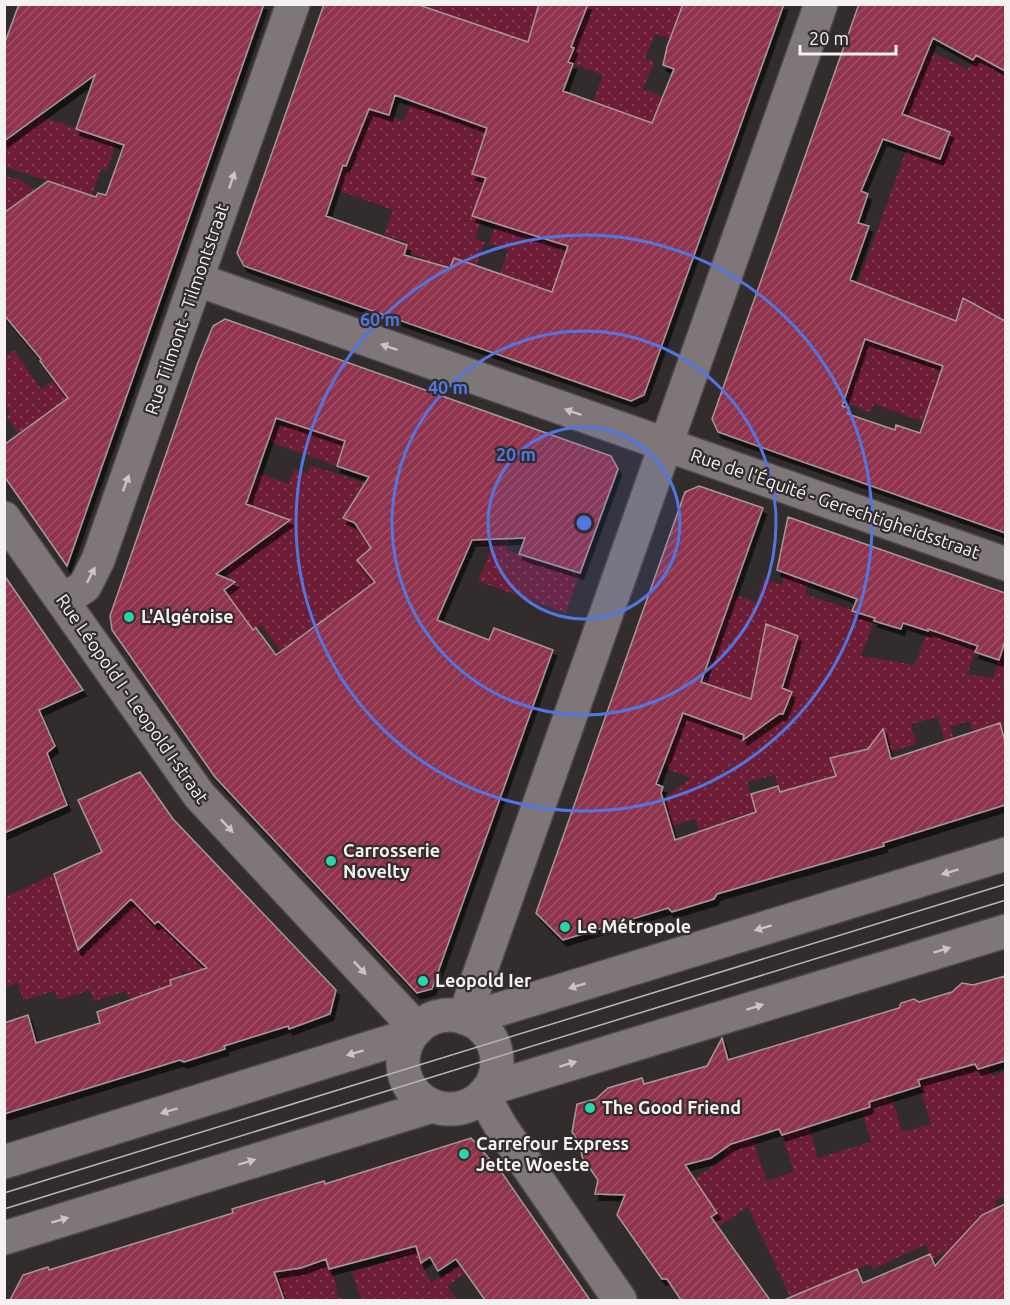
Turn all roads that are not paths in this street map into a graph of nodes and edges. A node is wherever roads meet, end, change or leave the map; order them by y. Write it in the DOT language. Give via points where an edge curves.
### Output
graph roads {
  1 [pos="293,4"];
  2 [pos="821,4"];
  3 [pos="198,280"];
  4 [pos="665,444"];
  5 [pos="4,518"];
  6 [pos="1005,564"];
  7 [pos="63,602"];
  8 [pos="1005,855"];
  9 [pos="1005,931"];
  10 [pos="468,1020"];
  11 [pos="414,1032"];
  12 [pos="485,1092"];
  13 [pos="432,1106"];
  14 [pos="4,1162"];
  15 [pos="4,1238"];
  16 [pos="620,1300"];
  3 -- 1 [label="street, Rue Tilmont - Tilmontstraat, one-way"];
  2 -- 4 [label="street"];
  4 -- 3 [label="street, Rue de l'Équité - Gerechtigheidsstraat, one-way"];
  7 -- 3 [label="street, Rue Tilmont - Tilmontstraat, one-way" via="85,586 98,560"];
  4 -- 6 [label="street, Rue de l'Équité - Gerechtigheidsstraat"];
  4 -- 10 [label="street"];
  5 -- 7 [label="street, Rue Léopold I - Leopold I-straat"];
  7 -- 11 [label="street, Rue Léopold I - Leopold I-straat, one-way" via="199,795"];
  8 -- 10 [label="street, one-way"];
  12 -- 9 [label="street, one-way"];
  10 -- 11 [label="street" via="439,1017"];
  10 -- 12 [label="street" via="484,1030 496,1057 495,1073"];
  11 -- 13 [label="street" via="403,1058 406,1077 414,1093"];
  11 -- 14 [label="street, one-way"];
  12 -- 13 [label="street" via="459,1108"];
  12 -- 16 [label="street" via="501,1127"];
  15 -- 13 [label="street, one-way"];
}
